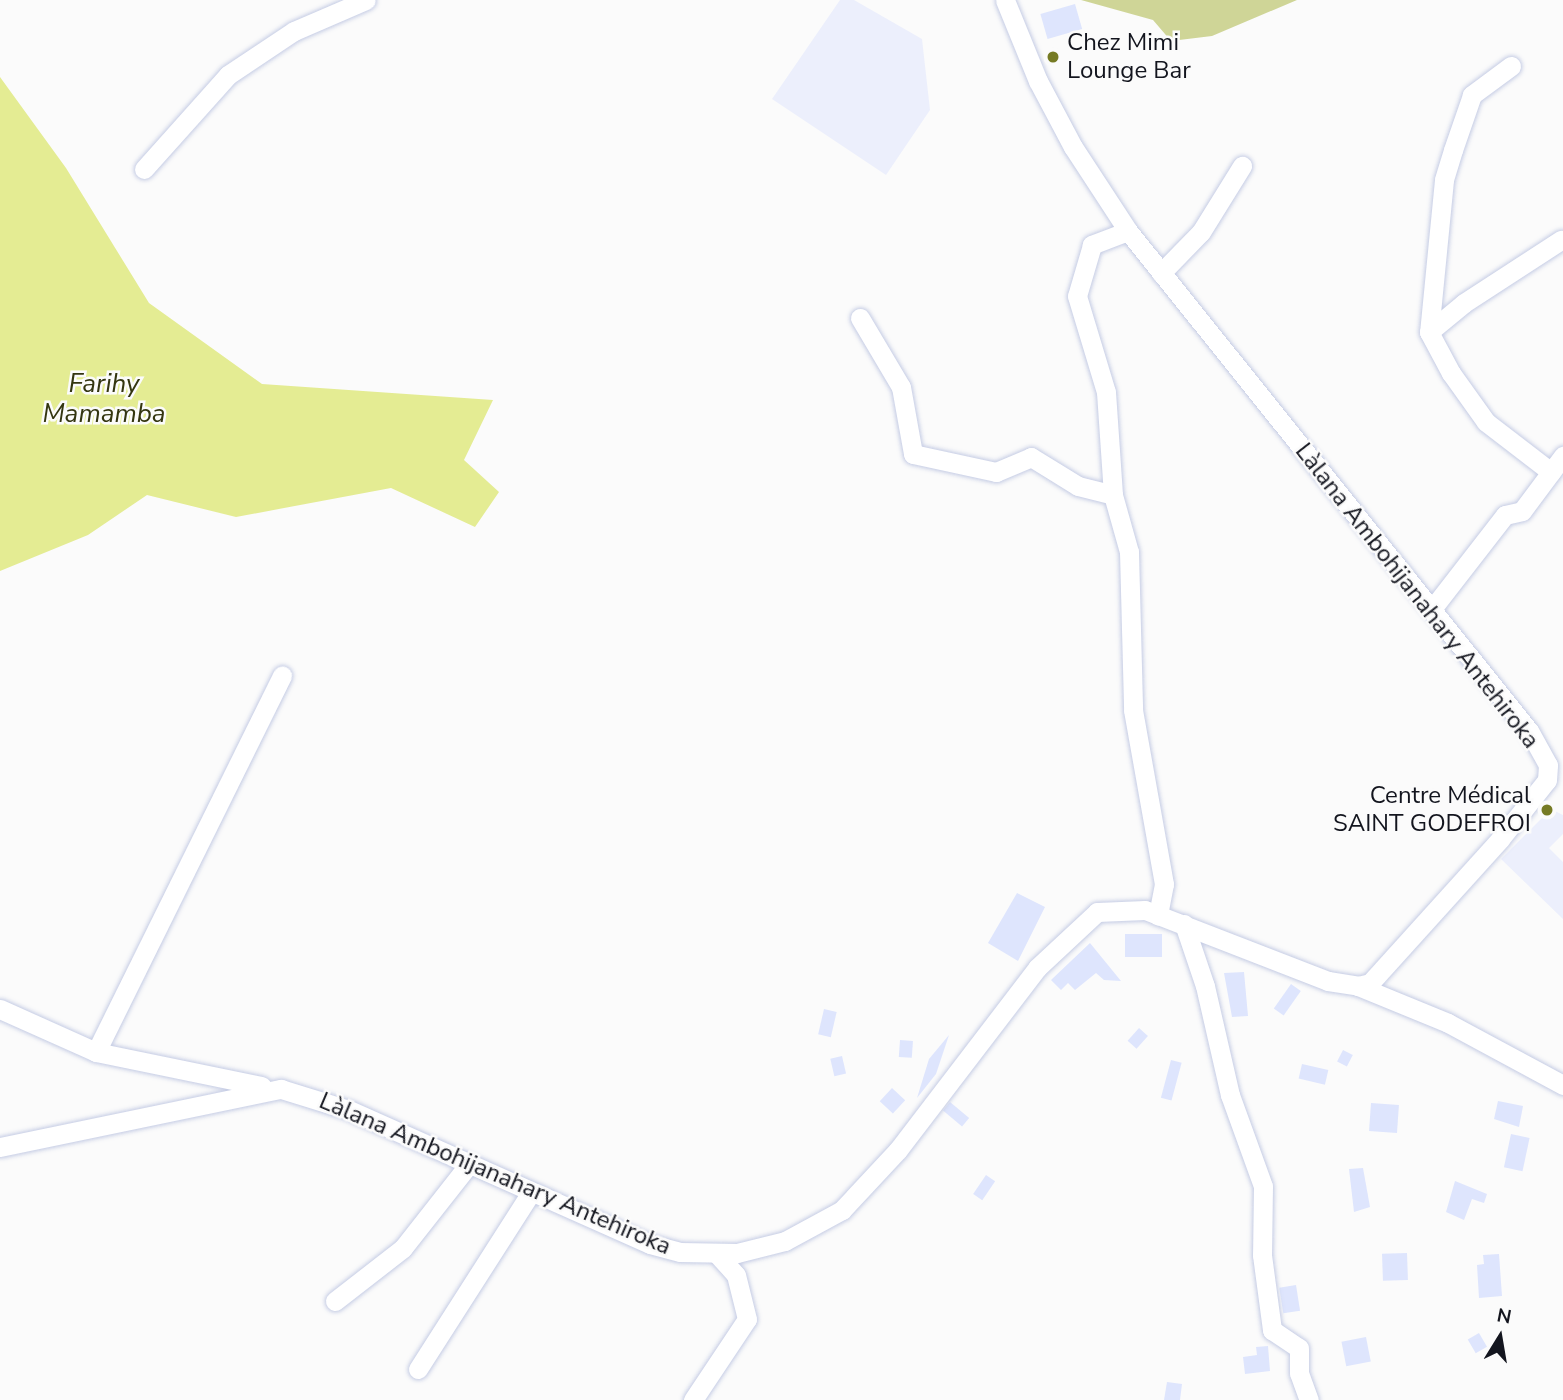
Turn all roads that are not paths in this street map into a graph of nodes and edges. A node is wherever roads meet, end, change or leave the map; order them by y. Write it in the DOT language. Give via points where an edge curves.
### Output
graph roads {
  1 [pos="366,0"];
  2 [pos="1005,0"];
  3 [pos="1511,66"];
  4 [pos="1242,166"];
  5 [pos="144,169"];
  6 [pos="1129,231"];
  7 [pos="1561,240"];
  8 [pos="1161,273"];
  9 [pos="860,318"];
  10 [pos="1429,332"];
  11 [pos="1557,464"];
  12 [pos="1113,495"];
  13 [pos="1433,609"];
  14 [pos="282,675"];
  15 [pos="1556,787"];
  16 [pos="1158,915"];
  17 [pos="1184,924"];
  18 [pos="1358,986"];
  19 [pos="0,1009"];
  20 [pos="96,1052"];
  21 [pos="1563,1085"];
  22 [pos="281,1089"];
  23 [pos="0,1147"];
  24 [pos="468,1164"];
  25 [pos="531,1192"];
  26 [pos="717,1254"];
  27 [pos="335,1301"];
  28 [pos="418,1369"];
  29 [pos="693,1400"];
  30 [pos="1309,1400"];
  1 -- 5 [label="street" via="294,31 228,75"];
  2 -- 6 [label="street, Làlana Ambohijanahary Antehiroka" via="1038,81 1073,147"];
  3 -- 10 [label="street" via="1472,95 1452,150 1444,180"];
  4 -- 8 [label="street" via="1201,232"];
  6 -- 8 [label="street, Làlana Ambohijanahary Antehiroka"];
  6 -- 12 [label="street" via="1092,244 1077,296 1106,392"];
  7 -- 10 [label="street" via="1464,303"];
  8 -- 13 [label="street, Làlana Ambohijanahary Antehiroka"];
  9 -- 12 [label="street" via="901,387 913,454 996,472 1031,457 1078,485"];
  10 -- 11 [label="street" via="1486,422"];
  11 -- 13 [label="street" via="1522,511 1505,515"];
  12 -- 16 [label="street" via="1129,552 1133,710 1164,884"];
  13 -- 15 [label="street, Làlana Ambohijanahary Antehiroka" via="1529,731"];
  14 -- 20 [label="street"];
  15 -- 18 [label="street, Làlana Ambohijanahary Antehiroka" via="1370,983"];
  16 -- 17 [label="street, Làlana Ambohijanahary Antehiroka"];
  16 -- 26 [label="street, Làlana Ambohijanahary Antehiroka" via="1111,908 1084,923 1037,968 898,1150 842,1210 785,1241"];
  17 -- 18 [label="street, Làlana Ambohijanahary Antehiroka" via="1328,981"];
  17 -- 30 [label="street" via="1205,986 1223,1073 1263,1186 1262,1255 1272,1331 1298,1348 1299,1373"];
  18 -- 21 [label="street" via="1448,1023"];
  19 -- 20 [label="street"];
  20 -- 22 [label="street"];
  22 -- 23 [label="street, Làlana Ambohijanahary Antehiroka"];
  22 -- 24 [label="street, Làlana Ambohijanahary Antehiroka" via="349,1110"];
  24 -- 25 [label="street, Làlana Ambohijanahary Antehiroka"];
  24 -- 27 [label="street" via="403,1248"];
  25 -- 26 [label="street, Làlana Ambohijanahary Antehiroka" via="650,1244"];
  25 -- 28 [label="street"];
  26 -- 29 [label="street" via="736,1275 747,1320"];
}
